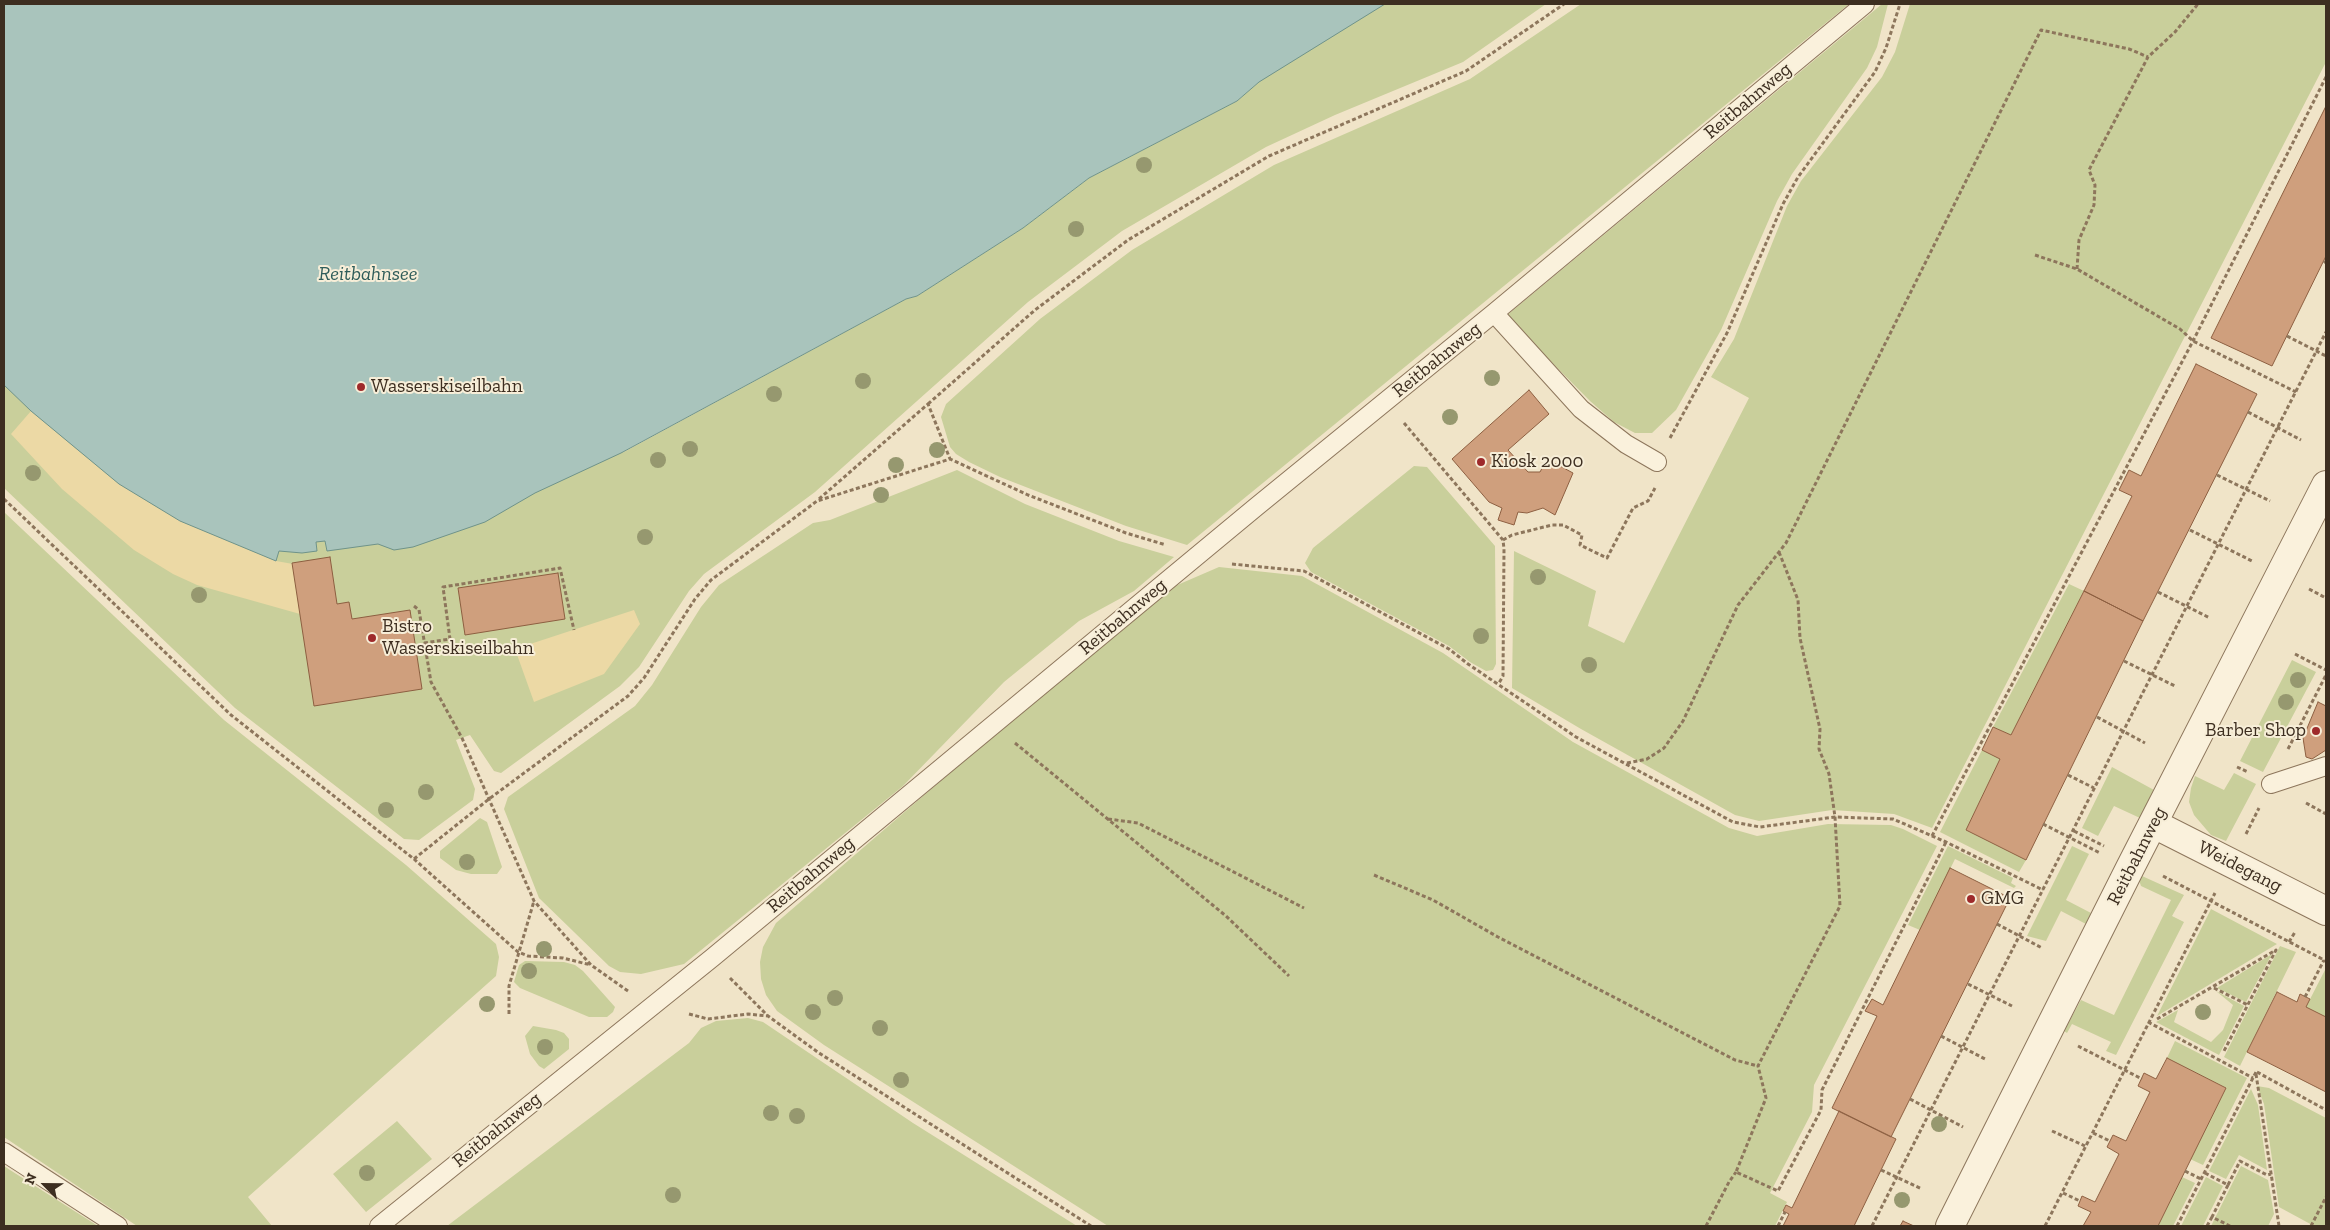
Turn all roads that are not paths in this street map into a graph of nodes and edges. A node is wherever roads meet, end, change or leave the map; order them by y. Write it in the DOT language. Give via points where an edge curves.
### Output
graph roads {
  1 [pos="1865,4"];
  2 [pos="1494,313"];
  3 [pos="1657,462"];
  4 [pos="2326,485"];
  5 [pos="2326,766"];
  6 [pos="2271,784"];
  7 [pos="2154,824"];
  8 [pos="2326,911"];
  9 [pos="4,1152"];
  10 [pos="118,1226"];
  11 [pos="379,1226"];
  12 [pos="1950,1226"];
  1 -- 2 [label="lane, Reitbahnweg"];
  2 -- 3 [label="lane" via="1581,409 1626,444"];
  2 -- 11 [label="lane, Reitbahnweg" via="712,958"];
  4 -- 7 [label="street, Reitbahnweg"];
  5 -- 6 [label="lane"];
  7 -- 8 [label="street, Weidegang"];
  7 -- 12 [label="street, Reitbahnweg"];
  9 -- 10 [label="lane"];
}
